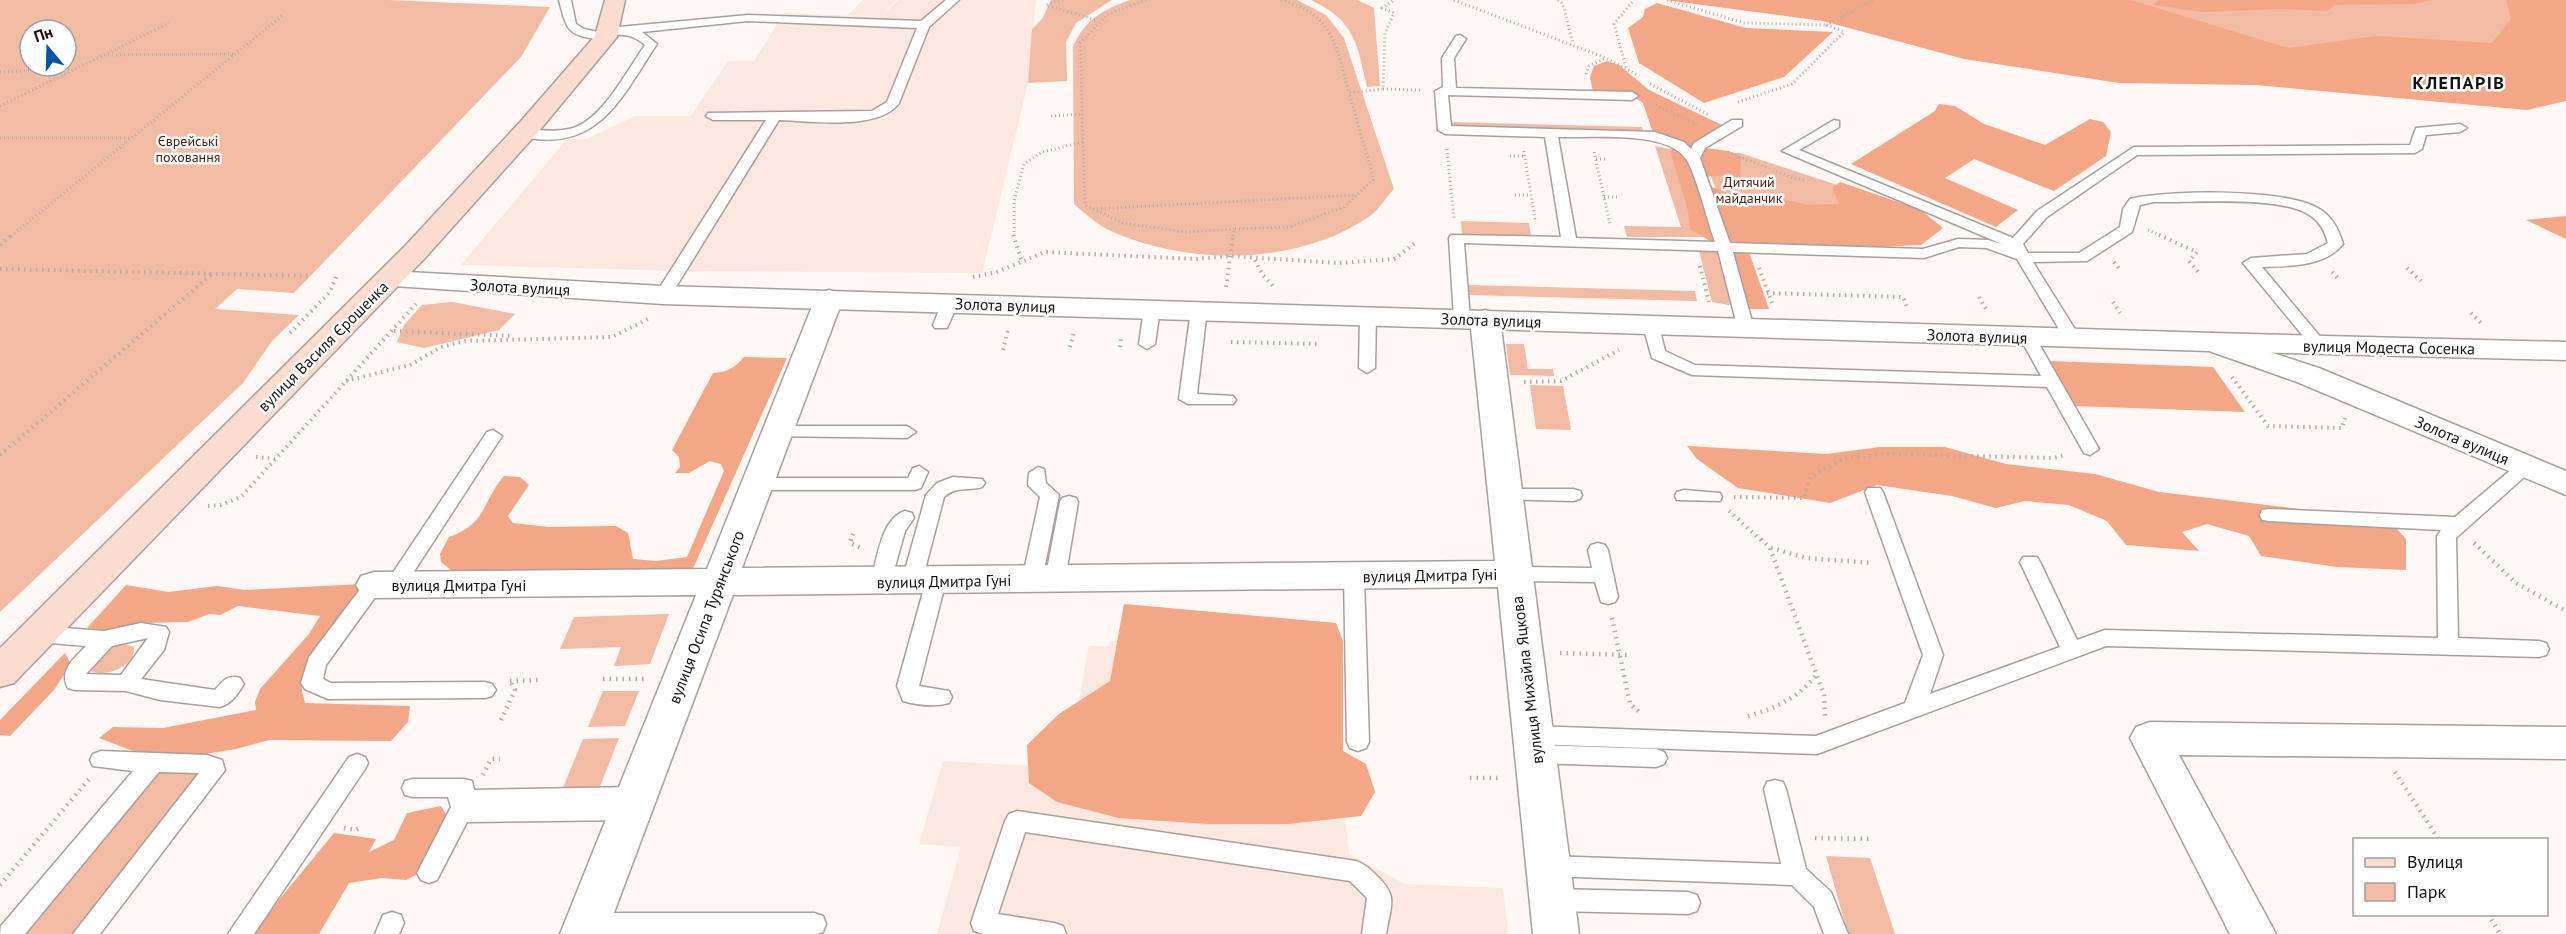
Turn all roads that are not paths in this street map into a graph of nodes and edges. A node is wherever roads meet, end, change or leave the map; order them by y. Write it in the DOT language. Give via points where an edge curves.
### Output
graph roads {
  1 [pos="565,0"];
  2 [pos="953,0"];
  3 [pos="718,11"];
  4 [pos="613,24"];
  5 [pos="924,25"];
  6 [pos="1460,39"];
  7 [pos="1445,91"];
  8 [pos="1632,96"];
  9 [pos="713,116"];
  10 [pos="775,116"];
  11 [pos="1735,124"];
  12 [pos="1834,124"];
  13 [pos="2460,128"];
  14 [pos="524,133"];
  15 [pos="1551,133"];
  16 [pos="1693,158"];
  17 [pos="1569,242"];
  18 [pos="1724,246"];
  19 [pos="2020,251"];
  20 [pos="389,279"];
  21 [pos="829,299"];
  22 [pos="660,304"];
  23 [pos="1152,309"];
  24 [pos="1199,310"];
  25 [pos="1368,316"];
  26 [pos="1473,319"];
  27 [pos="1651,326"];
  28 [pos="1746,329"];
  29 [pos="2028,338"];
  30 [pos="2073,339"];
  31 [pos="2212,342"];
  32 [pos="1147,344"];
  33 [pos="2319,345"];
  34 [pos="2566,351"];
  35 [pos="1367,368"];
  36 [pos="2052,382"];
  37 [pos="1227,400"];
  38 [pos="778,432"];
  39 [pos="907,432"];
  40 [pos="493,436"];
  41 [pos="2090,448"];
  42 [pos="2525,467"];
  43 [pos="919,472"];
  44 [pos="1038,473"];
  45 [pos="976,483"];
  46 [pos="758,484"];
  47 [pos="2566,484"];
  48 [pos="1874,492"];
  49 [pos="1506,495"];
  50 [pos="1573,495"];
  51 [pos="1684,496"];
  52 [pos="1713,497"];
  53 [pos="1069,502"];
  54 [pos="2269,515"];
  55 [pos="906,518"];
  56 [pos="2458,524"];
  57 [pos="1598,550"];
  58 [pos="2030,562"];
  59 [pos="1515,574"];
  60 [pos="1603,575"];
  61 [pos="899,576"];
  62 [pos="1354,576"];
  63 [pos="1044,580"];
  64 [pos="718,584"];
  65 [pos="384,585"];
  66 [pos="1608,597"];
  67 [pos="38,634"];
  68 [pos="106,639"];
  69 [pos="2448,646"];
  70 [pos="2539,649"];
  71 [pos="2072,651"];
  72 [pos="0,672"];
  73 [pos="126,683"];
  74 [pos="233,684"];
  75 [pos="485,690"];
  76 [pos="941,697"];
  77 [pos="1914,709"];
  78 [pos="1358,742"];
  79 [pos="2566,743"];
  80 [pos="1527,756"];
  81 [pos="1656,758"];
  82 [pos="103,760"];
  83 [pos="153,763"];
  84 [pos="357,763"];
  85 [pos="413,788"];
  86 [pos="1775,789"];
  87 [pos="634,803"];
  88 [pos="429,873"];
  89 [pos="1796,875"];
  90 [pos="1552,900"];
  91 [pos="1688,903"];
  92 [pos="813,924"];
  93 [pos="585,929"];
  94 [pos="9,934"];
  95 [pos="85,934"];
  96 [pos="240,934"];
  97 [pos="1053,934"];
  98 [pos="1374,934"];
  99 [pos="1836,934"];
  100 [pos="2253,934"];
  1 -- 4 [label="lane" via="571,26 580,33"];
  2 -- 5 [label="lane"];
  3 -- 4 [label="lane"];
  4 -- 5 [label="lane" via="748,18"];
  4 -- 14 [label="main road, вулиця Василя Єрошенка"];
  4 -- 14 [label="lane" via="651,44 603,112 587,127 555,134"];
  5 -- 10 [label="lane" via="887,110 860,117"];
  6 -- 7 [label="lane" via="1448,58"];
  7 -- 8 [label="lane"];
  7 -- 15 [label="lane" via="1445,130"];
  9 -- 10 [label="lane"];
  10 -- 22 [label="lane"];
  11 -- 16 [label="lane" via="1699,146"];
  12 -- 19 [label="lane" via="1790,151"];
  13 -- 19 [label="lane" via="2421,131 2415,149 2134,151 2042,214"];
  14 -- 20 [label="main road, вулиця Василя Єрошенка"];
  15 -- 16 [label="lane" via="1655,136 1679,146"];
  15 -- 17 [label="lane"];
  16 -- 18 [label="lane"];
  17 -- 18 [label="lane"];
  17 -- 26 [label="lane" via="1456,238"];
  18 -- 19 [label="lane" via="1924,254 1958,243"];
  18 -- 28 [label="lane"];
  19 -- 30 [label="lane"];
  19 -- 33 [label="lane" via="2082,258 2127,229 2135,202 2154,198 2283,200 2300,204 2315,211 2333,229 2336,244 2330,252 2252,263"];
  20 -- 22 [label="street, Золота вулиця"];
  20 -- 67 [label="main road, вулиця Василя Єрошенка"];
  21 -- 22 [label="street, Золота вулиця"];
  21 -- 23 [label="street, Золота вулиця"];
  21 -- 38 [label="street, вулиця Осипа Турянського"];
  23 -- 24 [label="street, Золота вулиця"];
  23 -- 32 [label="lane"];
  24 -- 25 [label="street, Золота вулиця"];
  24 -- 37 [label="lane" via="1188,399"];
  25 -- 26 [label="street, Золота вулиця"];
  25 -- 35 [label="lane"];
  26 -- 27 [label="street, Золота вулиця"];
  26 -- 49 [label="street, вулиця Михайла Яцкова"];
  27 -- 28 [label="street, Золота вулиця"];
  27 -- 36 [label="lane" via="1658,354 1692,370"];
  28 -- 29 [label="street, Золота вулиця"];
  29 -- 30 [label="street, Золота вулиця"];
  29 -- 36 [label="lane"];
  30 -- 31 [label="street, Золота вулиця"];
  31 -- 33 [label="street, вулиця Модеста Сосенка"];
  31 -- 42 [label="street, Золота вулиця" via="2308,375"];
  33 -- 34 [label="street, вулиця Модеста Сосенка"];
  36 -- 41 [label="lane"];
  38 -- 39 [label="lane"];
  38 -- 46 [label="street, вулиця Осипа Турянського"];
  40 -- 65 [label="lane"];
  42 -- 47 [label="street, Золота вулиця"];
  42 -- 56 [label="lane"];
  43 -- 46 [label="lane" via="915,484"];
  44 -- 63 [label="lane" via="1037,485 1050,495"];
  45 -- 61 [label="lane" via="941,487"];
  46 -- 64 [label="street, вулиця Осипа Турянського"];
  48 -- 77 [label="lane" via="1933,655"];
  49 -- 50 [label="lane"];
  49 -- 59 [label="street, вулиця Михайла Яцкова"];
  51 -- 52 [label="lane"];
  53 -- 63 [label="lane"];
  54 -- 56 [label="lane"];
  55 -- 61 [label="lane" via="896,529"];
  56 -- 69 [label="lane" via="2446,536"];
  57 -- 60 [label="lane"];
  58 -- 71 [label="lane"];
  59 -- 60 [label="lane"];
  59 -- 62 [label="street, вулиця Дмитра Гуні"];
  59 -- 80 [label="street, вулиця Михайла Яцкова"];
  60 -- 66 [label="lane"];
  61 -- 63 [label="street, вулиця Дмитра Гуні"];
  61 -- 64 [label="street, вулиця Дмитра Гуні"];
  61 -- 76 [label="lane" via="911,695"];
  62 -- 63 [label="street, вулиця Дмитра Гуні"];
  62 -- 78 [label="lane"];
  64 -- 65 [label="street, вулиця Дмитра Гуні"];
  64 -- 87 [label="street, вулиця Осипа Турянського"];
  65 -- 75 [label="lane" via="316,663 312,683 328,691"];
  67 -- 68 [label="lane"];
  67 -- 72 [label="main road, вулиця Василя Єрошенка"];
  68 -- 73 [label="lane" via="76,670 75,682"];
  68 -- 73 [label="lane" via="129,630 159,632 157,644"];
  69 -- 70 [label="lane"];
  69 -- 71 [label="lane" via="2105,638"];
  71 -- 77 [label="lane"];
  73 -- 74 [label="lane" via="154,691 220,699"];
  77 -- 80 [label="lane" via="1817,746"];
  79 -- 100 [label="street" via="2150,738"];
  80 -- 81 [label="lane"];
  80 -- 90 [label="street, вулиця Михайла Яцкова"];
  82 -- 83 [label="lane"];
  83 -- 94 [label="lane"];
  83 -- 95 [label="lane" via="207,764 214,766 214,770"];
  84 -- 96 [label="lane"];
  85 -- 87 [label="lane" via="464,788 458,800"];
  86 -- 89 [label="lane"];
  87 -- 88 [label="lane" via="460,812"];
  87 -- 93 [label="street, вулиця Осипа Турянського"];
  89 -- 90 [label="lane"];
  89 -- 99 [label="lane" via="1816,887 1832,915"];
  90 -- 91 [label="lane"];
  92 -- 93 [label="lane"];
  97 -- 98 [label="lane" via="983,923 1017,822 1356,871 1380,894"];
}
